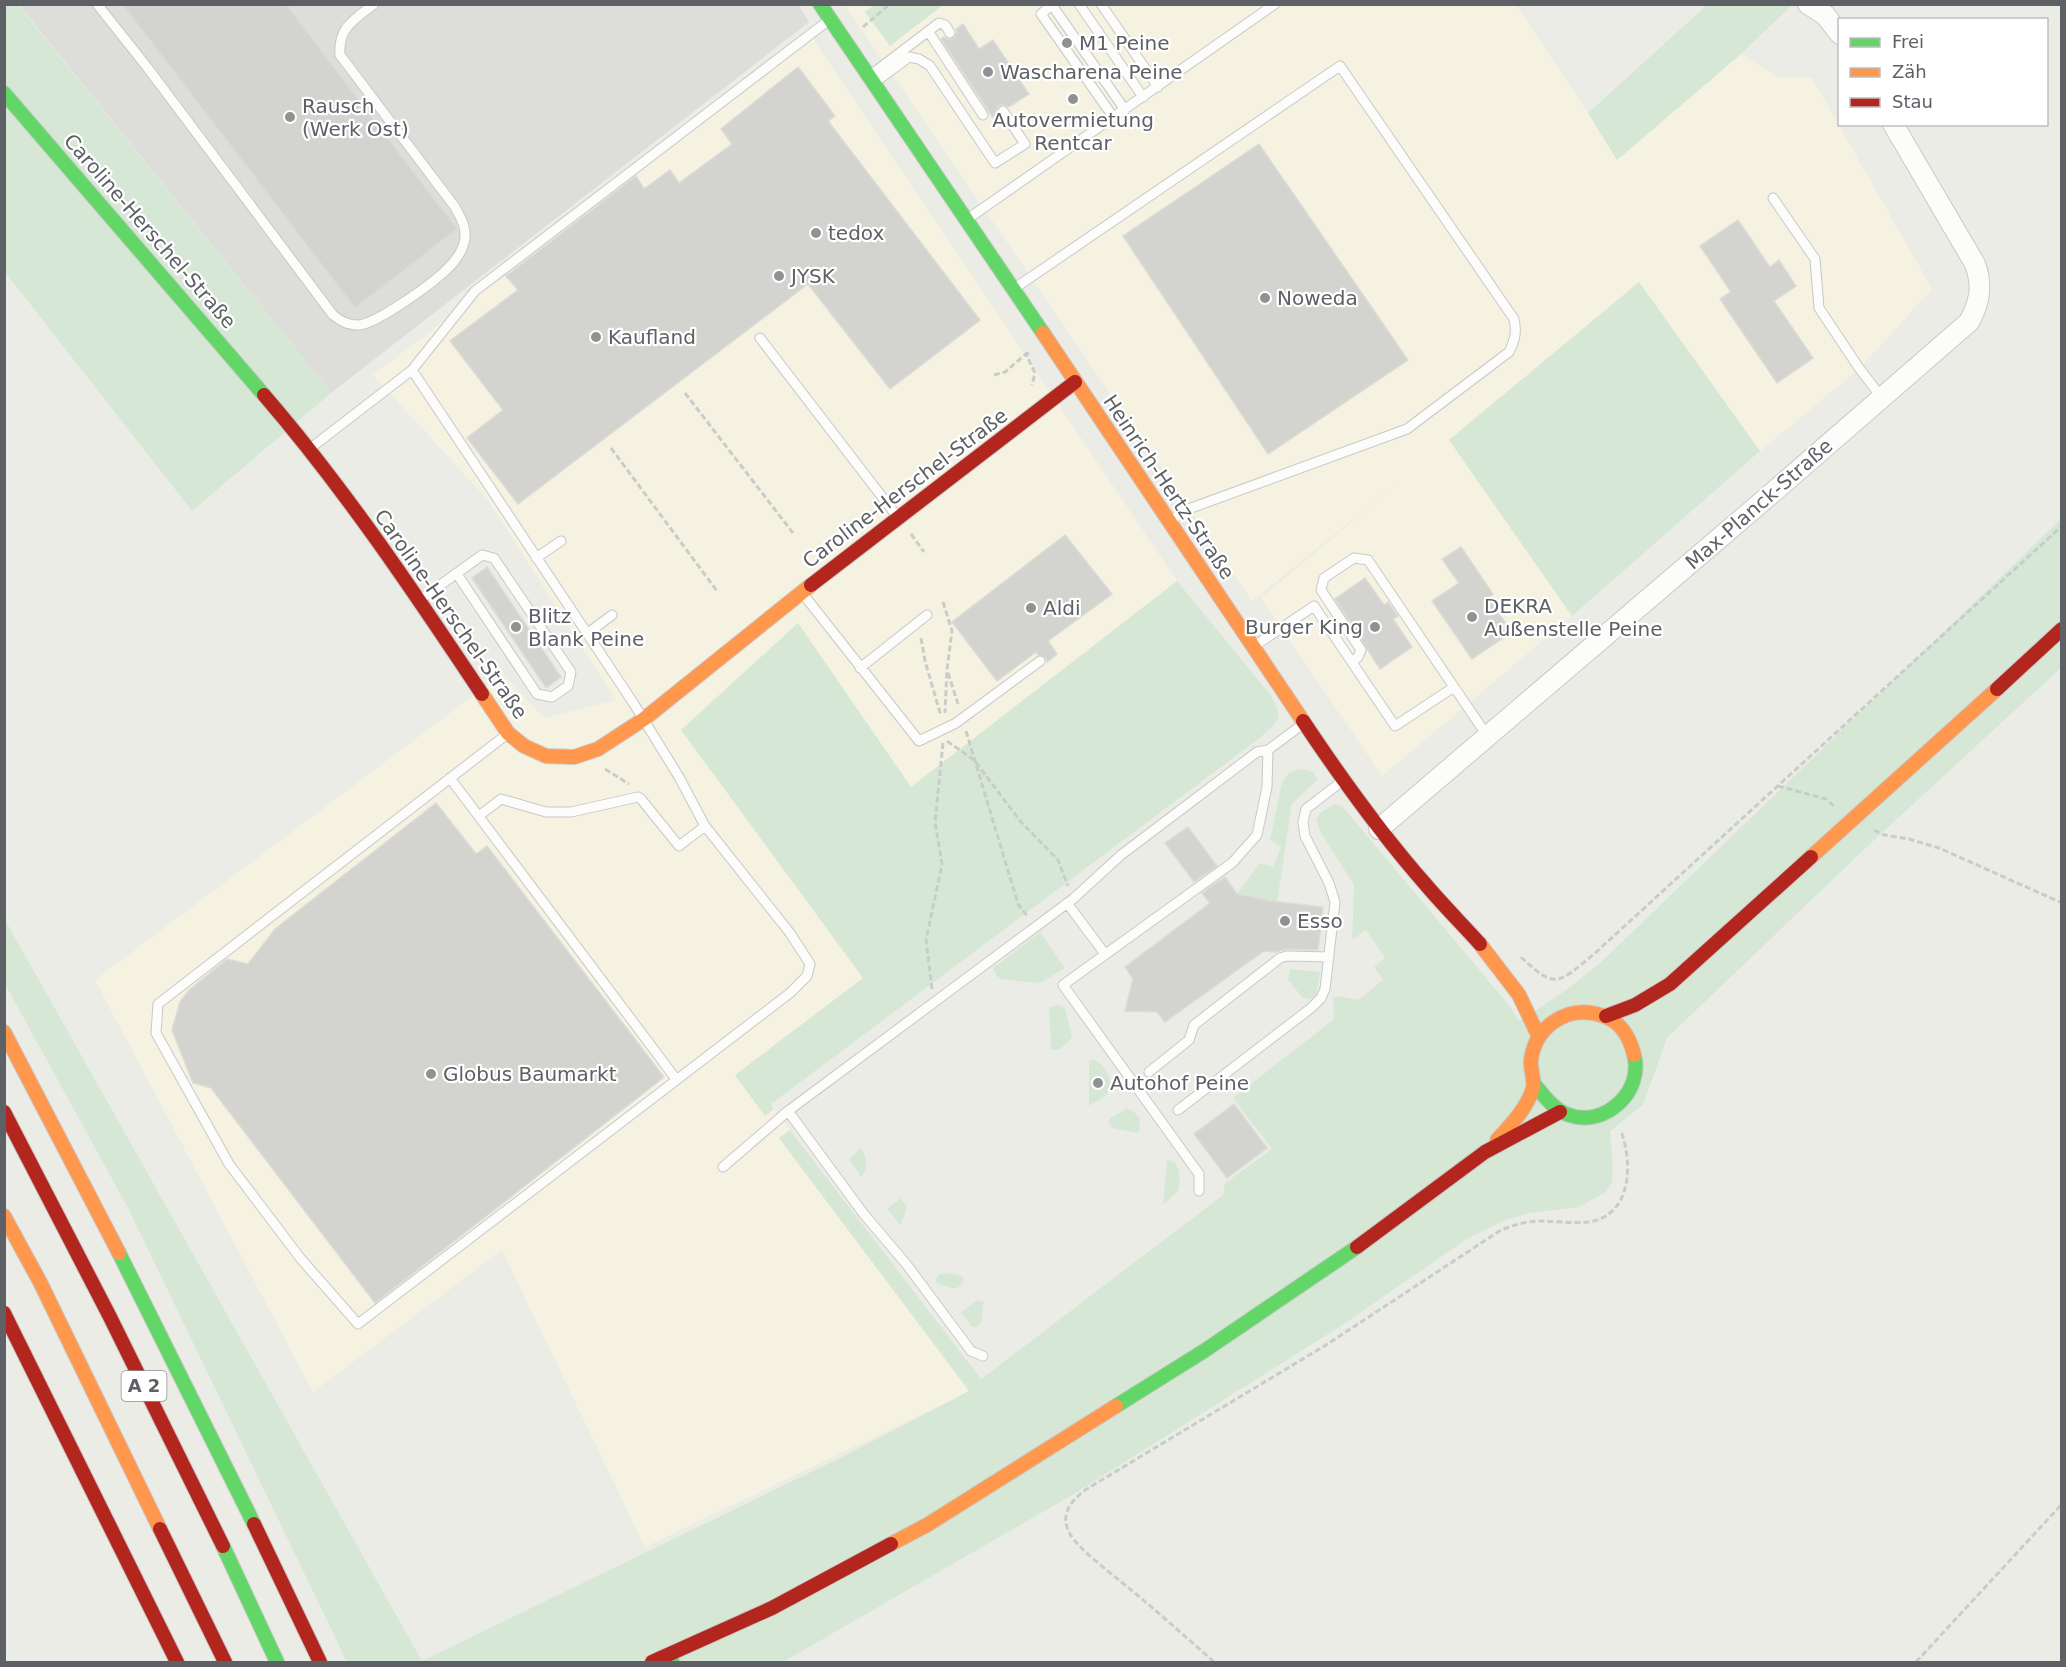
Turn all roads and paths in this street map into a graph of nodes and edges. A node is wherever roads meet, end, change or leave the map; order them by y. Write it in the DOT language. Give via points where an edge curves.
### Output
graph roads {
  1 [pos="97,4"];
  2 [pos="374,4"];
  3 [pos="820,4"];
  4 [pos="890,4"];
  5 [pos="1079,4"];
  6 [pos="1101,4"];
  7 [pos="1275,4"];
  8 [pos="1808,4"];
  9 [pos="1052,5"];
  10 [pos="830,20"];
  11 [pos="859,30"];
  12 [pos="928,31"];
  13 [pos="950,33"];
  14 [pos="1838,33"];
  15 [pos="871,80"];
  16 [pos="1158,87"];
  17 [pos="4,93"];
  18 [pos="1143,98"];
  19 [pos="1125,110"];
  20 [pos="1003,111"];
  21 [pos="983,115"];
  22 [pos="1114,118"];
  23 [pos="1894,126"];
  24 [pos="1773,198"];
  25 [pos="967,219"];
  26 [pos="1013,289"];
  27 [pos="759,338"];
  28 [pos="1046,339"];
  29 [pos="1026,354"];
  30 [pos="411,370"];
  31 [pos="994,375"];
  32 [pos="1075,382"];
  33 [pos="685,393"];
  34 [pos="1031,393"];
  35 [pos="1882,398"];
  36 [pos="310,448"];
  37 [pos="611,448"];
  38 [pos="898,517"];
  39 [pos="1169,522"];
  40 [pos="2061,526"];
  41 [pos="793,533"];
  42 [pos="561,541"];
  43 [pos="536,558"];
  44 [pos="457,574"];
  45 [pos="717,591"];
  46 [pos="801,592"];
  47 [pos="419,600"];
  48 [pos="943,602"];
  49 [pos="612,615"];
  50 [pos="927,615"];
  51 [pos="919,621"];
  52 [pos="2061,628"];
  53 [pos="588,633"];
  54 [pos="1254,646"];
  55 [pos="1040,661"];
  56 [pos="1352,662"];
  57 [pos="860,668"];
  58 [pos="947,669"];
  59 [pos="1454,687"];
  60 [pos="644,719"];
  61 [pos="962,719"];
  62 [pos="1305,723"];
  63 [pos="944,729"];
  64 [pos="508,733"];
  65 [pos="1488,738"];
  66 [pos="598,749"];
  67 [pos="1268,750"];
  68 [pos="974,760"];
  69 [pos="450,778"];
  70 [pos="1342,780"];
  71 [pos="1778,786"];
  72 [pos="635,797"];
  73 [pos="479,816"];
  74 [pos="1852,821"];
  75 [pos="705,826"];
  76 [pos="1379,829"];
  77 [pos="1070,901"];
  78 [pos="2061,903"];
  79 [pos="1036,926"];
  80 [pos="1105,954"];
  81 [pos="1329,957"];
  82 [pos="1533,968"];
  83 [pos="1506,976"];
  84 [pos="1678,978"];
  85 [pos="1537,999"];
  86 [pos="934,1002"];
  87 [pos="1653,1009"];
  88 [pos="1606,1016"];
  89 [pos="1642,1028"];
  90 [pos="4,1032"];
  91 [pos="1539,1036"];
  92 [pos="1635,1048"];
  93 [pos="1149,1072"];
  94 [pos="676,1079"];
  95 [pos="1535,1085"];
  96 [pos="1178,1110"];
  97 [pos="788,1111"];
  98 [pos="1610,1111"];
  99 [pos="4,1112"];
  100 [pos="1560,1113"];
  101 [pos="1485,1152"];
  102 [pos="723,1167"];
  103 [pos="1199,1191"];
  104 [pos="4,1216"];
  105 [pos="4,1312"];
  106 [pos="983,1356"];
  107 [pos="2061,1504"];
  108 [pos="671,1659"];
  109 [pos="177,1662"];
  110 [pos="225,1662"];
  111 [pos="277,1662"];
  112 [pos="320,1662"];
  113 [pos="652,1662"];
  114 [pos="1214,1662"];
  115 [pos="1916,1662"];
  1 -- 2 [label="lane" via="333,315 344,323 360,325 383,316 444,272 460,253 465,238 464,225 455,207 340,55 339,41 347,25"];
  3 -- 10 [label="main road, Heinrich-Hertz-Straße"];
  4 -- 11 [label="path"];
  5 -- 18 [label="lane"];
  6 -- 16 [label="lane"];
  7 -- 16 [label="lane"];
  8 -- 14 [label="street" via="1825,15"];
  9 -- 19 [label="lane"];
  9 -- 22 [label="lane" via="1041,14"];
  10 -- 15 [label="main road, Heinrich-Hertz-Straße"];
  10 -- 30 [label="lane" via="475,291"];
  12 -- 13 [label="lane" via="939,23"];
  12 -- 15 [label="lane"];
  12 -- 21 [label="lane"];
  15 -- 20 [label="lane" via="909,57 920,59 930,66 994,163 1025,144"];
  15 -- 25 [label="main road, Heinrich-Hertz-Straße"];
  16 -- 18 [label="lane"];
  17 -- 36 [label="main road, Caroline-Herschel-Straße"];
  18 -- 19 [label="lane"];
  19 -- 22 [label="lane"];
  22 -- 25 [label="lane"];
  23 -- 35 [label="street, Max-Planck-Straße" via="1975,264 1980,295 1974,314 1962,329"];
  24 -- 35 [label="lane" via="1815,259 1819,308"];
  25 -- 26 [label="main road, Heinrich-Hertz-Straße"];
  26 -- 28 [label="main road, Heinrich-Hertz-Straße"];
  26 -- 39 [label="lane" via="1340,66 1514,319 1515,338 1509,352 1407,429 1184,511"];
  27 -- 38 [label="lane"];
  28 -- 29 [label="path"];
  28 -- 32 [label="main road, Heinrich-Hertz-Straße"];
  29 -- 31 [label="path" via="1005,372"];
  29 -- 34 [label="path" via="1035,373"];
  30 -- 36 [label="lane"];
  30 -- 43 [label="lane"];
  32 -- 38 [label="main road, Caroline-Herschel-Straße"];
  32 -- 39 [label="main road, Heinrich-Hertz-Straße"];
  33 -- 41 [label="path"];
  35 -- 65 [label="street, Max-Planck-Straße"];
  36 -- 47 [label="main road, Caroline-Herschel-Straße"];
  37 -- 45 [label="path"];
  38 -- 46 [label="main road, Caroline-Herschel-Straße"];
  39 -- 54 [label="main road, Heinrich-Hertz-Straße"];
  40 -- 71 [label="path"];
  42 -- 43 [label="lane"];
  43 -- 53 [label="lane"];
  44 -- 44 [label="lane" via="482,555 494,558 571,672 568,686 552,697 537,694"];
  44 -- 47 [label="lane"];
  46 -- 57 [label="lane"];
  46 -- 60 [label="main road, Caroline-Herschel-Straße"];
  47 -- 64 [label="main road, Caroline-Herschel-Straße"];
  48 -- 58 [label="path" via="952,631"];
  49 -- 53 [label="lane"];
  50 -- 51 [label="lane"];
  51 -- 57 [label="lane"];
  51 -- 63 [label="path"];
  52 -- 74 [label="main road"];
  53 -- 60 [label="lane"];
  54 -- 56 [label="lane" via="1314,606"];
  54 -- 62 [label="main road, Heinrich-Hertz-Straße"];
  55 -- 61 [label="lane"];
  56 -- 59 [label="lane" via="1395,726"];
  56 -- 59 [label="lane" via="1361,650 1321,590 1324,578 1354,558 1368,560"];
  57 -- 63 [label="lane" via="919,741"];
  58 -- 61 [label="path"];
  58 -- 63 [label="path"];
  59 -- 65 [label="lane"];
  60 -- 66 [label="main road, Caroline-Herschel-Straße"];
  60 -- 75 [label="lane"];
  61 -- 63 [label="lane"];
  61 -- 68 [label="path"];
  62 -- 67 [label="lane"];
  62 -- 70 [label="main road, Heinrich-Hertz-Straße"];
  64 -- 66 [label="main road, Caroline-Herschel-Straße" via="546,756 574,756"];
  64 -- 69 [label="lane"];
  65 -- 76 [label="street, Max-Planck-Straße"];
  66 -- 72 [label="path" via="606,770 628,783"];
  67 -- 77 [label="lane" via="1257,752 1121,855"];
  67 -- 80 [label="lane" via="1267,787 1257,835 1232,863"];
  68 -- 77 [label="path" via="1021,822 1058,860"];
  68 -- 79 [label="path" via="1018,904"];
  68 -- 86 [label="path" via="944,738 935,822 942,864 926,940"];
  69 -- 73 [label="lane"];
  69 -- 94 [label="lane" via="158,1005 156,1033 229,1164 301,1259 358,1324"];
  70 -- 76 [label="main road, Heinrich-Hertz-Straße"];
  70 -- 81 [label="lane" via="1306,809 1303,822 1305,836 1335,902"];
  71 -- 74 [label="path" via="1826,799"];
  71 -- 82 [label="path" via="1576,969 1558,980 1548,980"];
  72 -- 73 [label="lane" via="571,812 546,812 501,799"];
  72 -- 75 [label="lane" via="641,799 679,846"];
  73 -- 94 [label="lane"];
  74 -- 78 [label="path" via="1884,835 1940,848"];
  74 -- 84 [label="main road"];
  75 -- 94 [label="lane" via="810,964 807,976 790,993"];
  76 -- 83 [label="main road, Heinrich-Hertz-Straße"];
  77 -- 79 [label="lane"];
  77 -- 80 [label="lane"];
  79 -- 86 [label="lane"];
  80 -- 103 [label="lane" via="1063,985 1199,1174"];
  81 -- 93 [label="lane" via="1280,958 1194,1025 1189,1040"];
  81 -- 96 [label="lane" via="1321,998"];
  83 -- 85 [label="main road, Heinrich-Hertz-Straße"];
  83 -- 91 [label="main road, Heinrich-Hertz-Straße" via="1526,1006"];
  84 -- 87 [label="main road"];
  84 -- 88 [label="main road" via="1646,1001"];
  86 -- 97 [label="lane"];
  88 -- 91 [label="main road" via="1563,1011"];
  88 -- 92 [label="main road" via="1619,1024"];
  89 -- 92 [label="main road"];
  90 -- 112 [label="main road" via="117,1245"];
  91 -- 95 [label="main road" via="1531,1060"];
  92 -- 98 [label="main road" via="1636,1077 1622,1102"];
  95 -- 100 [label="main road" via="1545,1101"];
  95 -- 101 [label="main road" via="1516,1117"];
  97 -- 102 [label="lane"];
  97 -- 106 [label="lane" via="971,1351"];
  98 -- 100 [label="main road" via="1586,1118"];
  98 -- 114 [label="path" via="1624,1137 1628,1176 1625,1192 1606,1217 1588,1222 1521,1222 1500,1230 1326,1345 1072,1500 1065,1516 1069,1533 1090,1556"];
  99 -- 111 [label="main road, A 2" via="84,1263"];
  100 -- 101 [label="main road"];
  101 -- 108 [label="main road" via="1281,1300 927,1525"];
  104 -- 110 [label="main road, A 2"];
  105 -- 109 [label="main road"];
  107 -- 115 [label="path"];
  108 -- 113 [label="main road"];
}
